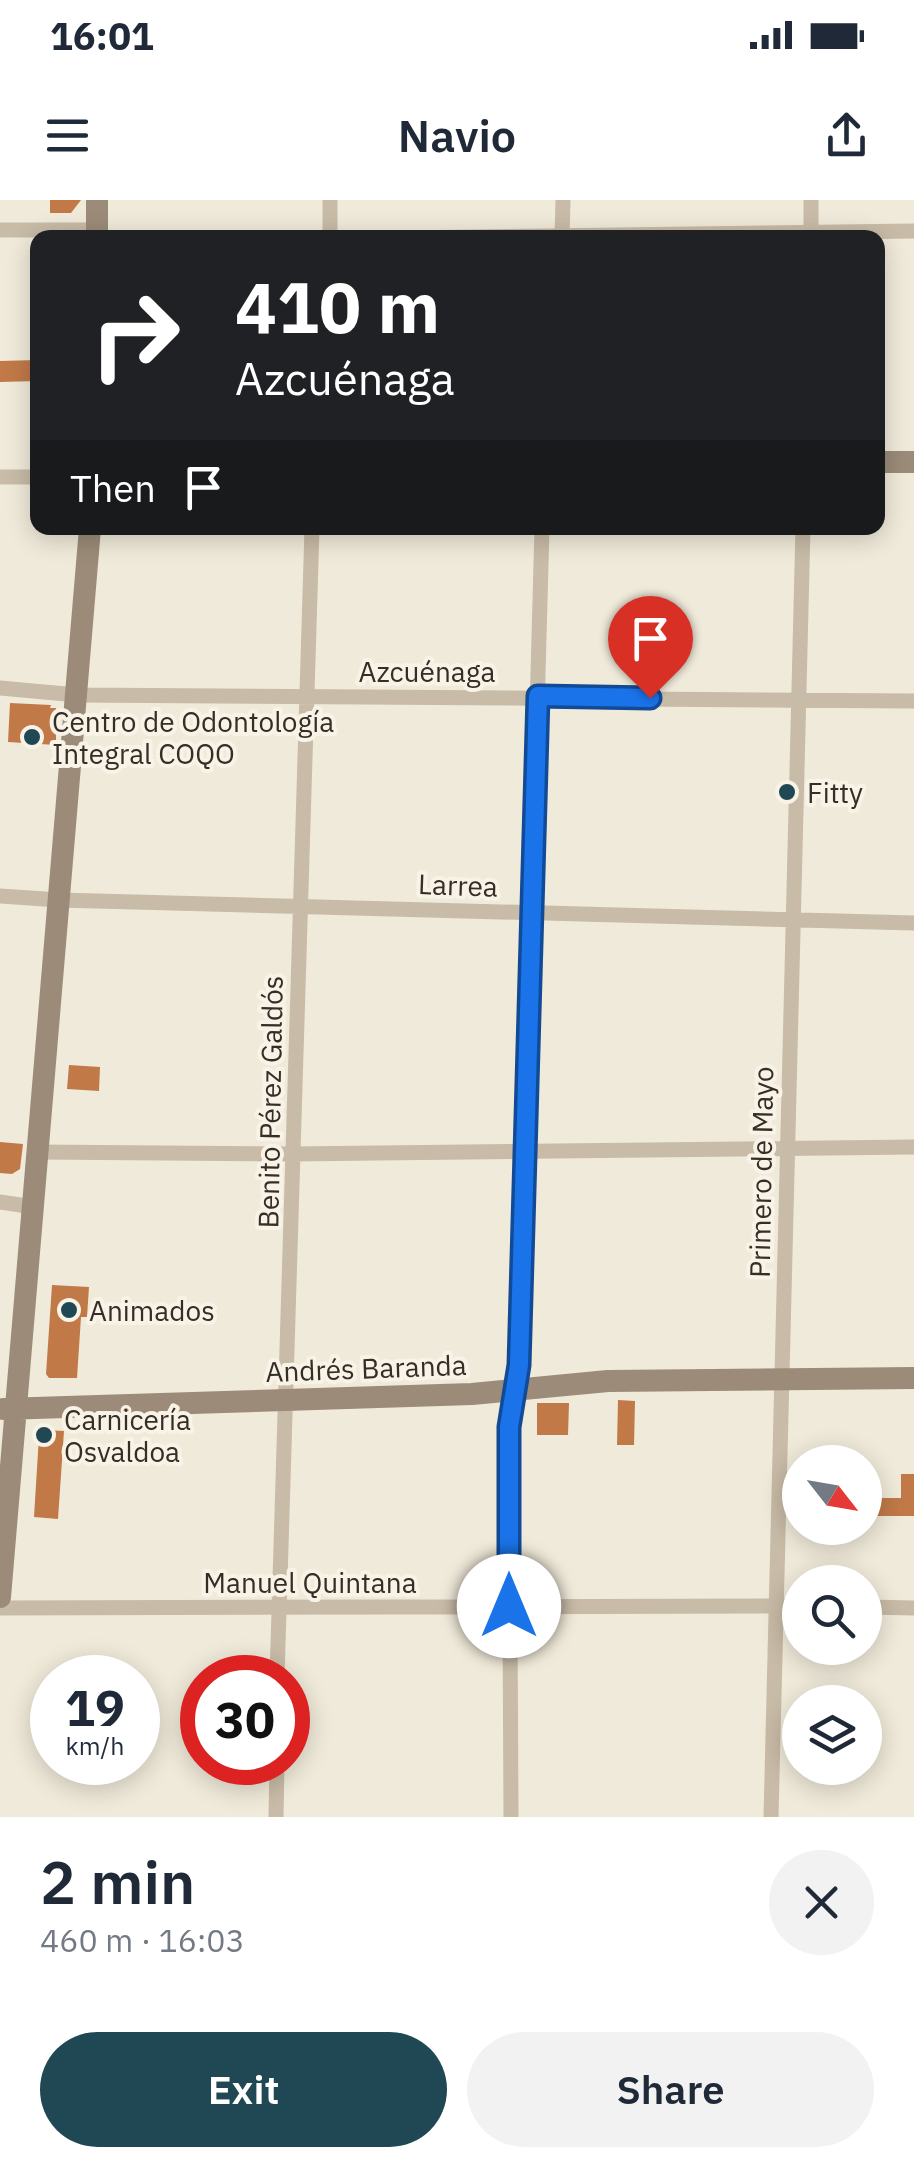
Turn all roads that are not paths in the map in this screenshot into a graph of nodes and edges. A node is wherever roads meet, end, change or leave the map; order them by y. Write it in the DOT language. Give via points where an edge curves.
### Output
graph roads {
  1 [pos="97,200"];
  2 [pos="330,200"];
  3 [pos="563,200"];
  4 [pos="812,200"];
  5 [pos="0,230"];
  6 [pos="97,230"];
  7 [pos="330,230"];
  8 [pos="562,230"];
  9 [pos="811,230"];
  10 [pos="30,231"];
  11 [pos="914,231"];
  12 [pos="885,232"];
  13 [pos="885,462"];
  14 [pos="914,462"];
  15 [pos="30,477"];
  16 [pos="0,478"];
  17 [pos="89,535"];
  18 [pos="312,535"];
  19 [pos="542,535"];
  20 [pos="803,535"];
  21 [pos="0,688"];
  22 [pos="77,695"];
  23 [pos="308,696"];
  24 [pos="538,696"];
  25 [pos="800,701"];
  26 [pos="914,701"];
  27 [pos="0,896"];
  28 [pos="59,900"];
  29 [pos="300,906"];
  30 [pos="532,913"];
  31 [pos="792,919"];
  32 [pos="914,923"];
  33 [pos="787,1148"];
  34 [pos="914,1148"];
  35 [pos="38,1152"];
  36 [pos="524,1152"];
  37 [pos="291,1154"];
  38 [pos="0,1202"];
  39 [pos="32,1207"];
  40 [pos="780,1378"];
  41 [pos="914,1378"];
  42 [pos="514,1390"];
  43 [pos="284,1401"];
  44 [pos="7,1409"];
  45 [pos="0,1598"];
  46 [pos="509,1606"];
  47 [pos="776,1606"];
  48 [pos="782,1606"];
  49 [pos="278,1607"];
  50 [pos="882,1607"];
  51 [pos="0,1608"];
  52 [pos="914,1608"];
  53 [pos="277,1655"];
  54 [pos="276,1785"];
  55 [pos="276,1817"];
  56 [pos="511,1817"];
  57 [pos="771,1817"];
  1 -- 6 [label="main road"];
  2 -- 7 [label="street"];
  3 -- 8 [label="street"];
  4 -- 9 [label="street"];
  5 -- 10 [label="street"];
  11 -- 12 [label="street"];
  13 -- 14 [label="main road"];
  15 -- 16 [label="street"];
  17 -- 22 [label="main road"];
  18 -- 23 [label="street, Benito Pérez Galdós"];
  19 -- 24 [label="street"];
  20 -- 25 [label="street, Primero de Mayo"];
  21 -- 22 [label="street, Azcuénaga"];
  22 -- 23 [label="street, Azcuénaga"];
  22 -- 28 [label="main road"];
  23 -- 24 [label="street, Azcuénaga"];
  23 -- 29 [label="street, Benito Pérez Galdós"];
  24 -- 25 [label="street, Azcuénaga"];
  24 -- 30 [label="street"];
  25 -- 26 [label="street, Azcuénaga"];
  25 -- 31 [label="street, Primero de Mayo"];
  27 -- 28 [label="street, Larrea"];
  28 -- 29 [label="street, Larrea"];
  28 -- 35 [label="main road"];
  29 -- 30 [label="street, Larrea"];
  29 -- 37 [label="street, Benito Pérez Galdós"];
  30 -- 31 [label="street, Larrea"];
  30 -- 36 [label="street"];
  31 -- 32 [label="street, Larrea"];
  31 -- 33 [label="street, Primero de Mayo"];
  33 -- 34 [label="street"];
  33 -- 36 [label="street"];
  33 -- 40 [label="street, Primero de Mayo"];
  35 -- 37 [label="street"];
  35 -- 39 [label="main road"];
  36 -- 37 [label="street"];
  36 -- 42 [label="street"];
  37 -- 43 [label="street, Benito Pérez Galdós"];
  38 -- 39 [label="street"];
  39 -- 44 [label="main road"];
  40 -- 41 [label="main road, Andrés Baranda"];
  40 -- 42 [label="main road, Andrés Baranda"];
  40 -- 47 [label="street, Primero de Mayo"];
  42 -- 43 [label="main road, Andrés Baranda"];
  42 -- 46 [label="street"];
  43 -- 44 [label="main road, Andrés Baranda"];
  43 -- 49 [label="street, Benito Pérez Galdós"];
  44 -- 45 [label="main road"];
  46 -- 47 [label="street, Manuel Quintana"];
  46 -- 49 [label="street, Manuel Quintana"];
  46 -- 56 [label="street"];
  47 -- 48 [label="street, Manuel Quintana"];
  47 -- 57 [label="street, Primero de Mayo"];
  49 -- 51 [label="street, Manuel Quintana"];
  49 -- 53 [label="street, Benito Pérez Galdós"];
  50 -- 52 [label="street"];
  54 -- 55 [label="street"];
}
